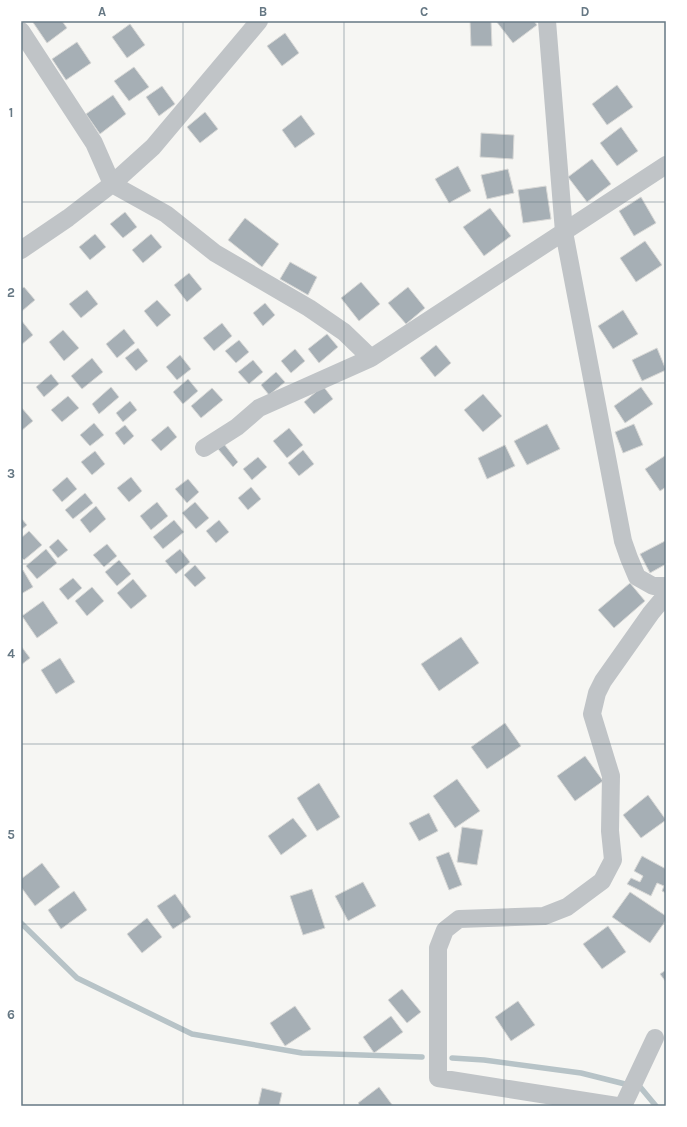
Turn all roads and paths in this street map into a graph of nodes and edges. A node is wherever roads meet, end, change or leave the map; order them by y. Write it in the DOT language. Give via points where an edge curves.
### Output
graph roads {
  1 [pos="259,21"];
  2 [pos="547,21"];
  3 [pos="21,31"];
  4 [pos="666,165"];
  5 [pos="112,184"];
  6 [pos="564,232"];
  7 [pos="21,250"];
  8 [pos="371,358"];
  9 [pos="204,448"];
  10 [pos="666,586"];
  11 [pos="666,595"];
  12 [pos="655,1038"];
  13 [pos="623,1103"];
  1 -- 5 [label="street" via="153,147"];
  2 -- 6 [label="street"];
  3 -- 5 [label="street" via="94,143"];
  4 -- 6 [label="street"];
  5 -- 7 [label="street"];
  5 -- 8 [label="street" via="166,214 215,253 309,308 344,332"];
  6 -- 8 [label="street"];
  6 -- 10 [label="street" via="623,541 637,577 653,586"];
  8 -- 9 [label="street" via="259,408"];
  11 -- 13 [label="street" via="607,675 597,693 592,714 611,776 610,831 613,860 602,882 566,907 544,916 459,919 445,930 438,948 438,1078"];
  12 -- 13 [label="street"];
}
